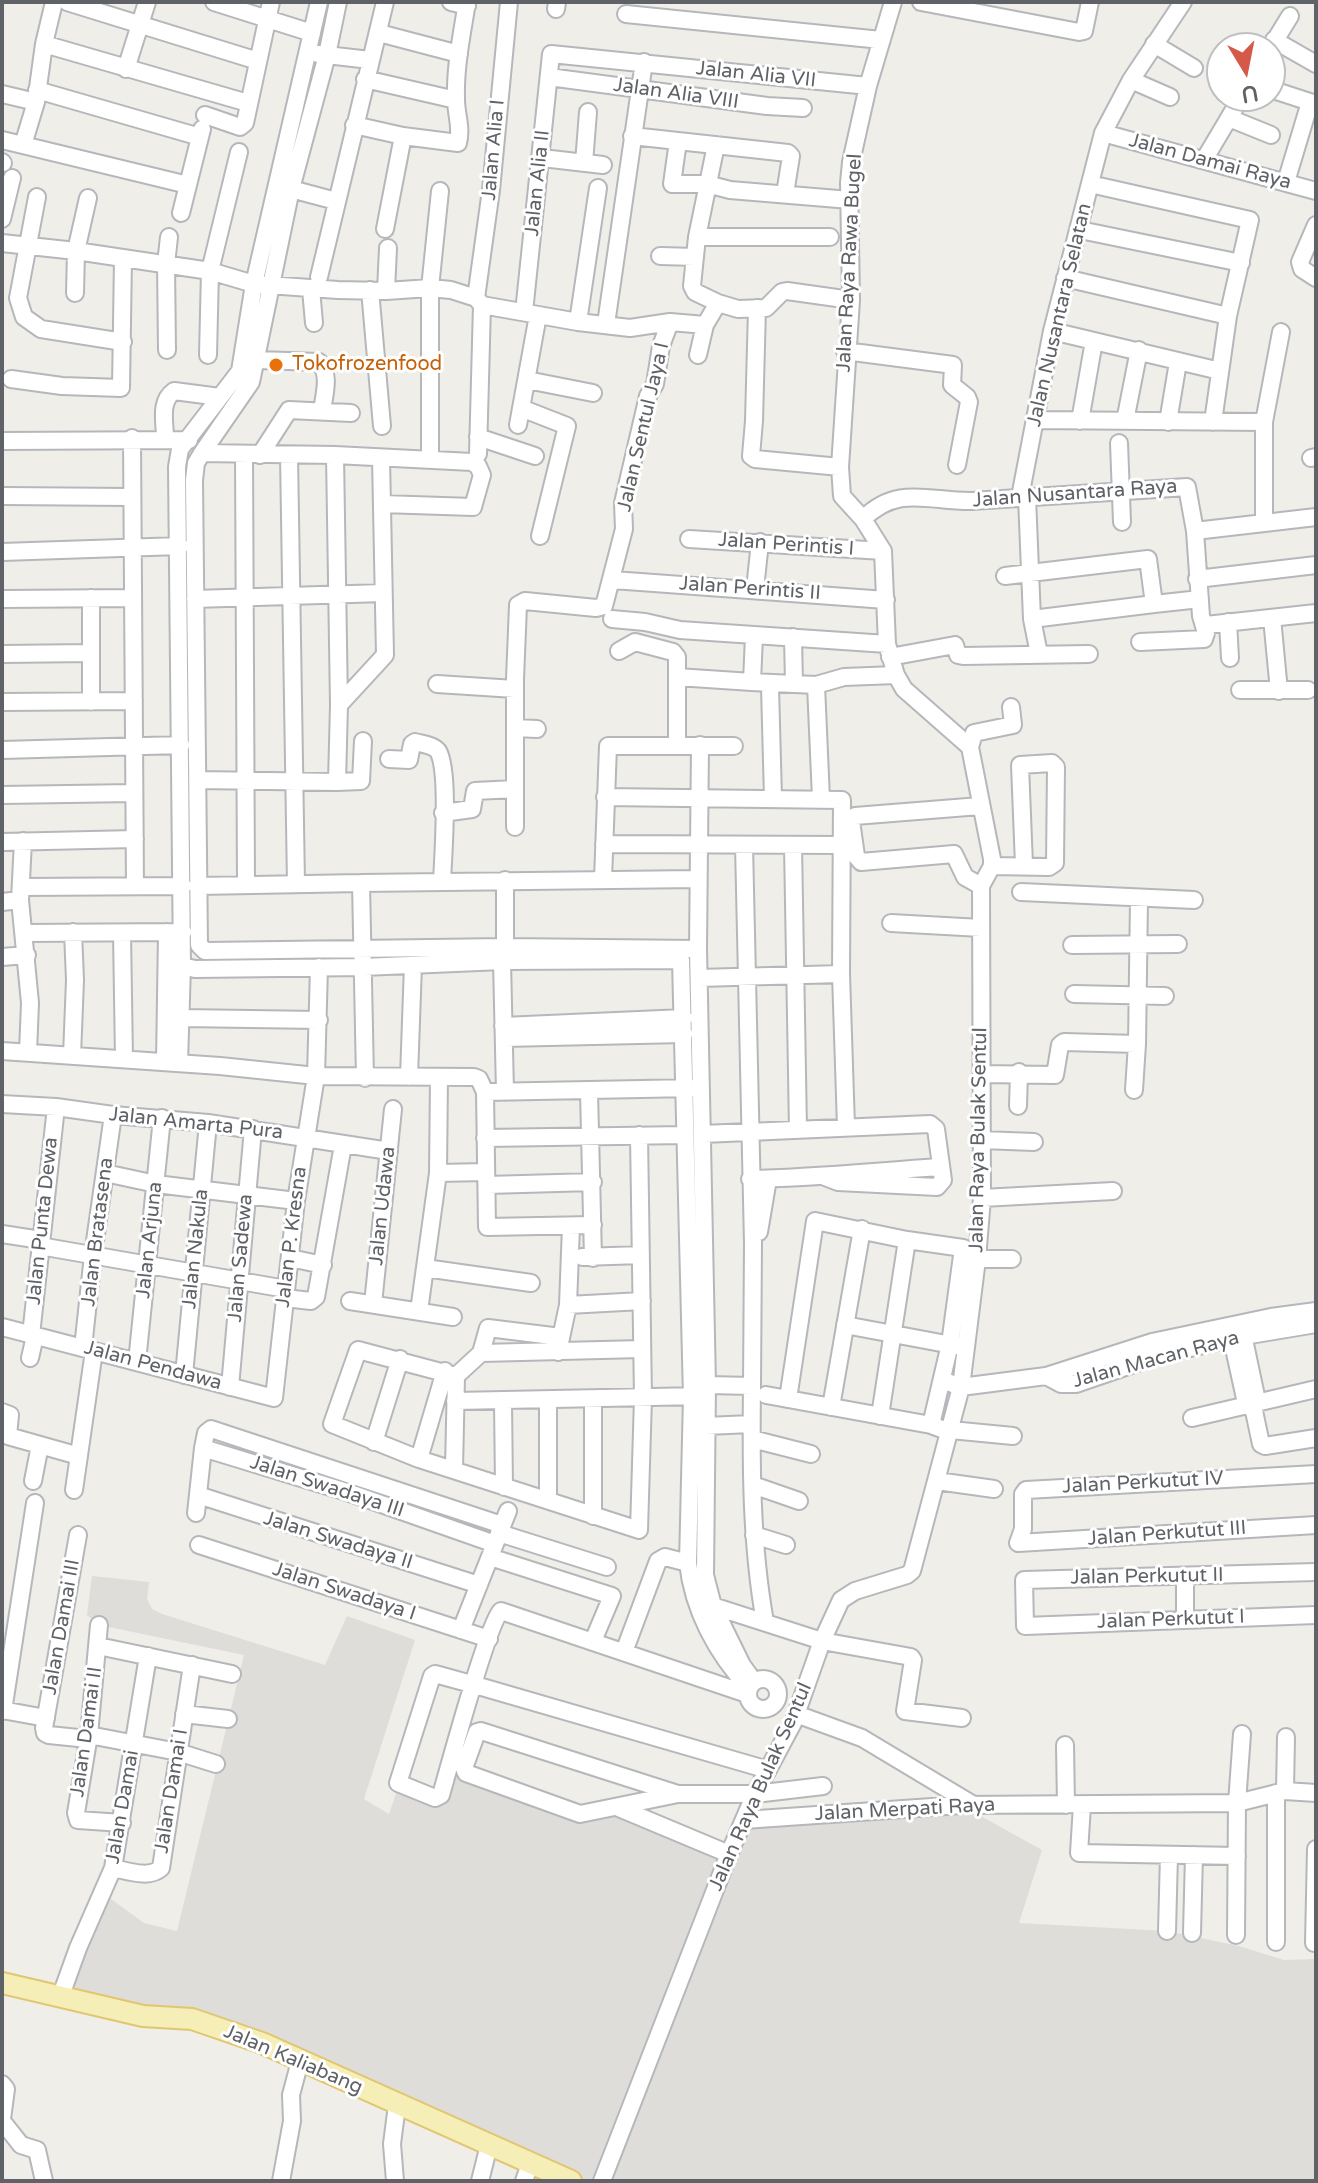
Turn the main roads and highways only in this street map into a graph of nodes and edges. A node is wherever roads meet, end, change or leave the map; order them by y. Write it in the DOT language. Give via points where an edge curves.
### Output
graph roads {
  1 [pos="2,1983"];
  2 [pos="527,2173"];
  3 [pos="571,2181"];
  1 -- 2 [label="main road, Jalan Kaliabang" via="143,2016 192,2019 262,2043 489,2145"];
  2 -- 3 [label="main road, Jalan Kaliabang"];
}
